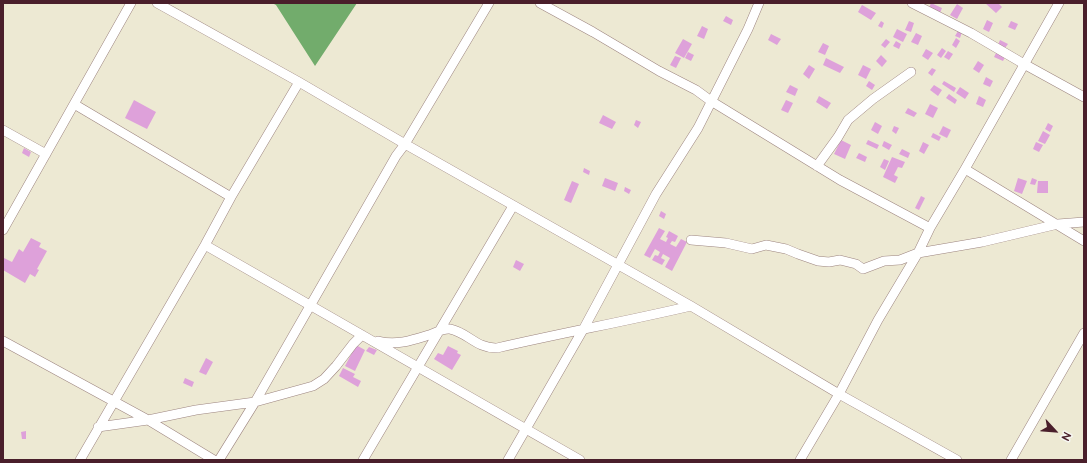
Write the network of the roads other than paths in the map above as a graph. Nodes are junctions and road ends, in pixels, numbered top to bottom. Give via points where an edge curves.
1 (131, 3) edge
2 (157, 3) edge
3 (489, 3) edge
4 (540, 3) edge
5 (759, 3) edge
6 (912, 3) edge
7 (1059, 3) edge
8 (1024, 64) junction
9 (911, 72) dead end
10 (299, 82) junction
11 (1084, 97) edge
12 (711, 101) junction
13 (74, 104) junction
14 (3, 130) edge
15 (405, 144) junction
16 (46, 154) junction
17 (817, 166) junction
18 (964, 170) junction
19 (231, 197) junction
20 (513, 206) junction
21 (1084, 222) edge
22 (1058, 224) junction
23 (930, 228) junction
24 (3, 230) edge
25 (691, 240) dead end
26 (1084, 241) edge
27 (205, 245) junction
28 (918, 253) junction
29 (618, 265) junction
30 (311, 306) junction
31 (691, 306) junction
32 (584, 328) junction
33 (440, 330) junction
34 (1084, 333) edge
35 (366, 337) junction
36 (3, 342) edge
37 (419, 367) junction
38 (839, 394) junction
39 (113, 402) junction
40 (255, 402) junction
41 (148, 420) junction
42 (98, 427) junction
43 (526, 429) junction
44 (80, 460) edge
45 (214, 460) edge
46 (219, 460) edge
47 (364, 460) edge
48 (508, 460) edge
49 (580, 460) edge
50 (800, 460) edge
51 (957, 460) edge
52 (1010, 460) edge

1 - 13 street
2 - 10 street
3 - 15 street
4 - 12 street via 696,90
5 - 12 street
6 - 8 street via 972,33
7 - 8 street
8 - 11 street
8 - 18 street
9 - 17 street via 848,120
10 - 15 street
10 - 19 street
12 - 17 street
12 - 29 street via 698,128 656,194
13 - 16 street
13 - 19 street
14 - 16 street
15 - 20 street
15 - 30 street
16 - 24 street
17 - 23 street
18 - 22 street
18 - 23 street
19 - 27 street
20 - 29 street
20 - 33 street
21 - 22 street
22 - 26 street
22 - 28 street via 982,242
23 - 28 street
25 - 28 street via 752,249 773,246 818,260 840,260 856,264 863,269
27 - 30 street
27 - 39 street
28 - 38 street via 878,320
29 - 31 street
29 - 32 street
30 - 35 street
30 - 40 street
31 - 32 street
31 - 38 street
32 - 33 street via 497,348 489,348 450,329
32 - 43 street
33 - 35 street via 401,343 386,343
33 - 37 street
34 - 52 street
35 - 37 street
35 - 40 street via 354,344 324,379 313,386
36 - 39 street
37 - 43 street
37 - 47 street
38 - 50 street
38 - 51 street
39 - 41 street
39 - 42 street
40 - 41 street
40 - 46 street
41 - 42 street
41 - 45 street
42 - 44 street
43 - 48 street
43 - 49 street

